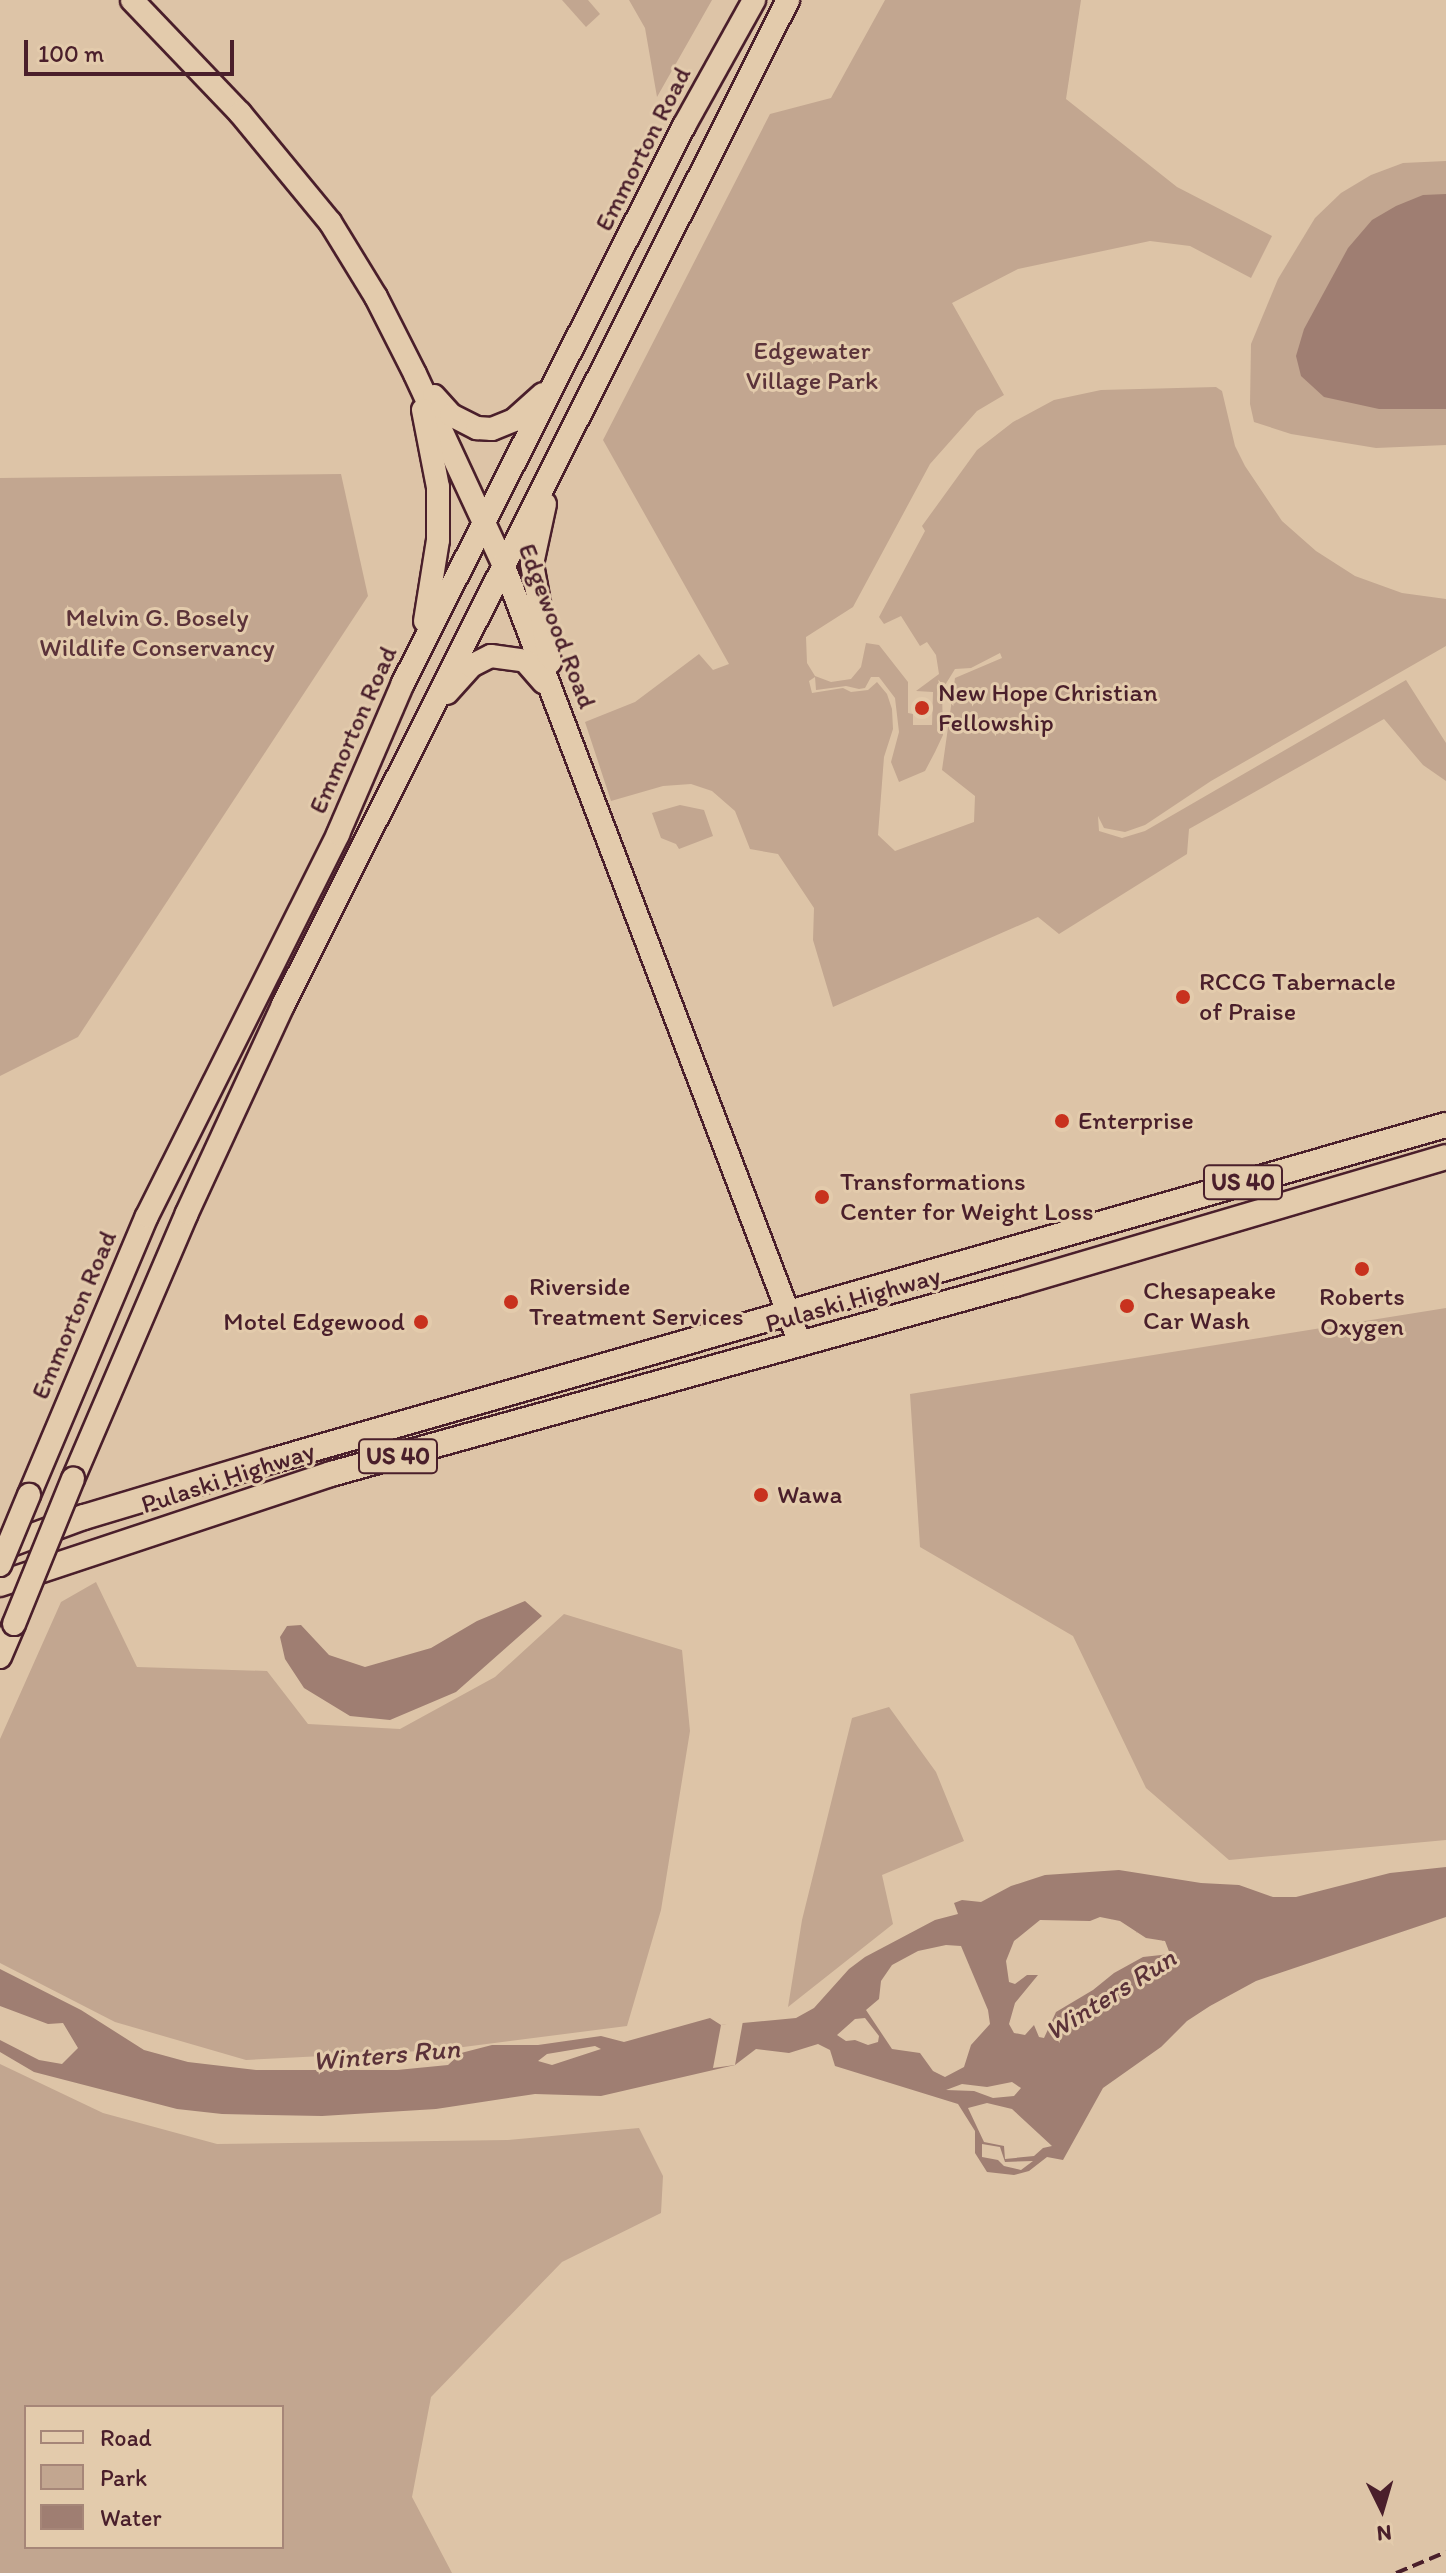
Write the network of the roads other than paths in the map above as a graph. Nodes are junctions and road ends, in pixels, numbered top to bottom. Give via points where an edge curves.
1 (132, 0) edge
2 (754, 0) edge
3 (788, 0) edge
4 (415, 374) junction
5 (560, 376) junction
6 (562, 447) junction
7 (485, 521) junction
8 (503, 564) junction
9 (403, 683) junction
10 (554, 695) junction
11 (428, 713) junction
12 (1446, 1125) edge
13 (1446, 1157) edge
14 (790, 1313) junction
15 (800, 1344) junction
16 (0, 1548) edge
17 (0, 1565) edge
18 (0, 1584) edge
19 (0, 1657) edge

1 - 4 main road, Edgewood Road via 240,113 330,222
2 - 5 main road, Emmorton Road via 684,126
3 - 6 main road
4 - 5 main road via 451,415 492,429 526,412
4 - 7 main road, Edgewood Road
4 - 9 main road via 438,487 438,540 424,626
5 - 7 main road, Emmorton Road
6 - 8 main road
6 - 10 main road via 532,556
7 - 8 main road, Edgewood Road
7 - 9 main road, Emmorton Road
8 - 10 main road, Edgewood Road
8 - 11 main road
9 - 17 main road, Emmorton Road, bridge via 338,834 147,1216
10 - 11 main road via 525,661 491,656 471,666
10 - 14 main road, Edgewood Road
11 - 19 main road, bridge via 187,1213
12 - 14 highway, Pulaski Highway / US 40
13 - 15 highway, Pulaski Highway / US 40
14 - 15 main road, Edgewood Road
14 - 16 highway, Pulaski Highway / US 40 via 161,1493
15 - 18 highway, Pulaski Highway / US 40 via 331,1474

